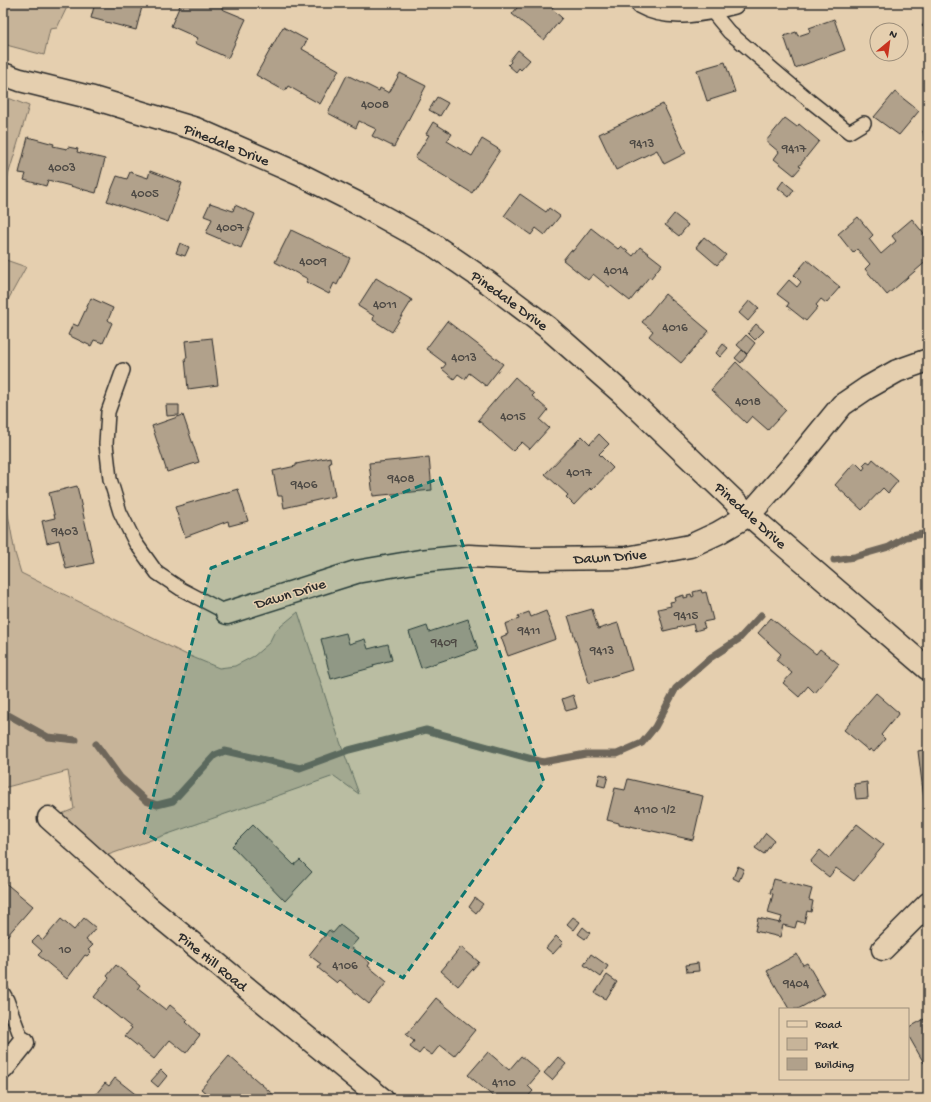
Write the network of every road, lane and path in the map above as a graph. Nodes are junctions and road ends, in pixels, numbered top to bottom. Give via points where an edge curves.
1 (733, 3) edge
2 (644, 4) edge
3 (710, 9) junction
4 (3, 74) edge
5 (864, 123) dead end
6 (928, 360) edge
7 (123, 370) dead end
8 (749, 515) junction
9 (227, 613) joint
10 (928, 669) edge
11 (49, 818) dead end
12 (928, 904) edge
13 (883, 949) dead end
14 (3, 993) edge
15 (23, 1043) joint
16 (3, 1068) edge
17 (382, 1099) edge

1 - 3 street
2 - 3 street via 671,10
3 - 5 lane via 729,32 849,132
4 - 8 street, Pinedale Drive via 196,129 301,175 432,244 547,327 624,394
6 - 8 street, Dawn Drive via 897,371 842,405
7 - 9 lane via 108,412 106,444 110,479 120,512 135,542 157,573 181,590
8 - 9 street, Dawn Drive via 690,546 654,553 627,558 539,559 469,556 420,561 356,572
8 - 10 street, Pinedale Drive
11 - 17 street, Pine Hill Road via 148,908
12 - 13 street
14 - 15 lane
15 - 16 street

